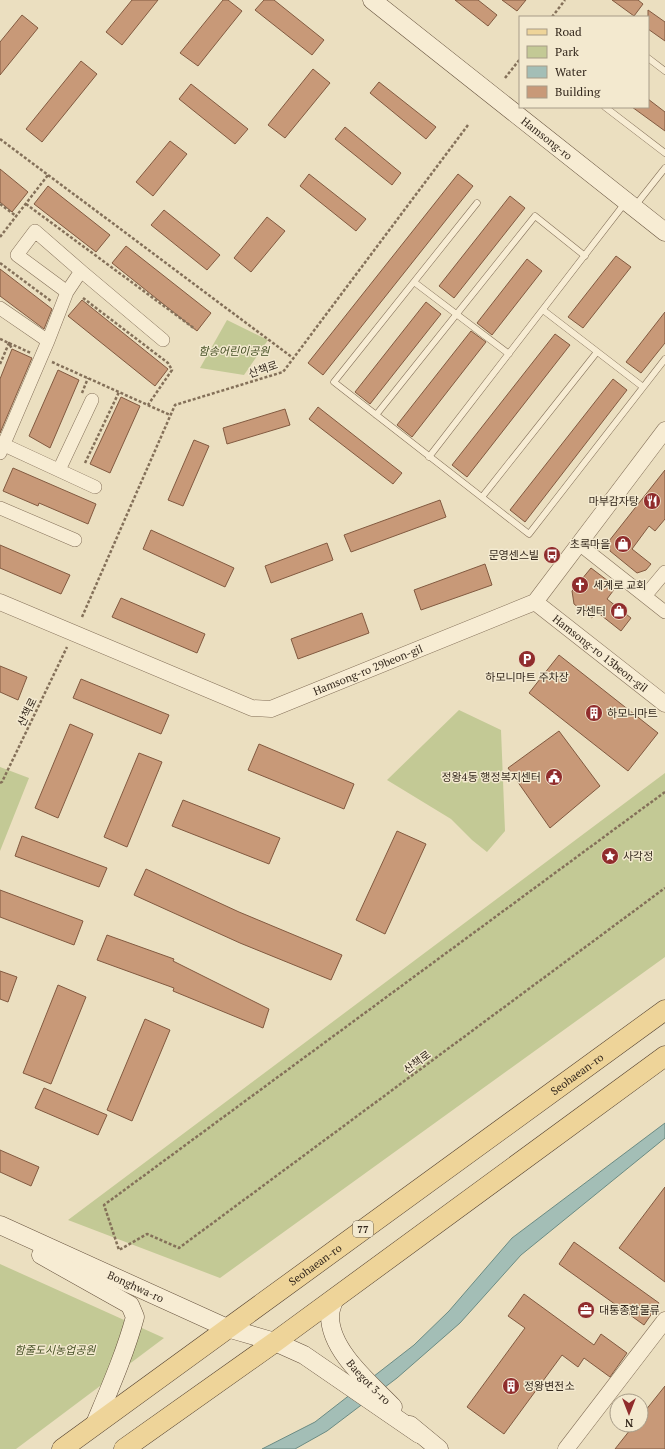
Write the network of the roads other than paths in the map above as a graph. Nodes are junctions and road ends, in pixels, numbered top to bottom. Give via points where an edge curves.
1 (372, 0) edge
2 (649, 59) edge
3 (665, 71) edge
4 (606, 108) edge
5 (665, 153) edge
6 (665, 168) edge
7 (477, 202) dead end
8 (630, 205) junction
9 (665, 232) edge
10 (585, 256) junction
11 (81, 271) junction
12 (414, 282) junction
13 (67, 292) junction
14 (0, 308) edge
15 (543, 310) junction
16 (457, 314) junction
17 (163, 340) dead end
18 (48, 341) junction
19 (597, 352) junction
20 (509, 354) junction
21 (665, 359) edge
22 (643, 387) junction
23 (92, 400) dead end
24 (376, 415) junction
25 (665, 430) edge
26 (1, 447) edge
27 (430, 457) junction
28 (59, 470) junction
29 (95, 487) dead end
30 (482, 497) junction
31 (0, 508) edge
32 (75, 540) dead end
33 (579, 544) junction
34 (665, 572) edge
35 (645, 596) junction
36 (0, 602) edge
37 (535, 602) junction
38 (665, 612) edge
39 (665, 704) edge
40 (665, 1010) edge
41 (665, 1056) edge
42 (0, 1225) edge
43 (0, 1229) edge
44 (335, 1298) junction
45 (665, 1320) edge
46 (227, 1328) junction
47 (275, 1342) junction
48 (94, 1426) junction
49 (419, 1434) junction
50 (62, 1449) edge
51 (124, 1449) edge
52 (439, 1449) edge
53 (566, 1449) edge

1 - 8 main road, Hamsong-ro
2 - 3 lane
4 - 5 lane
6 - 8 lane
7 - 12 lane
8 - 9 main road, Hamsong-ro
8 - 10 lane
10 - 15 lane
10 - 16 lane via 535,216
11 - 13 street
11 - 13 street via 35,231 17,255
11 - 17 street
12 - 16 lane
12 - 24 lane via 334,382
13 - 18 street
14 - 18 street
15 - 19 lane
15 - 20 lane
16 - 20 lane
16 - 24 lane
18 - 26 street
19 - 22 lane
19 - 30 lane
20 - 27 lane
21 - 22 lane
22 - 30 lane via 529,534
23 - 28 street
24 - 27 lane
25 - 33 street
26 - 28 street
27 - 30 lane
28 - 29 street
31 - 32 street
33 - 35 street
33 - 37 street
34 - 35 street
35 - 38 street
36 - 37 street, Hamsong-ro 29beon-gil via 252,708 271,709
37 - 39 street, Hamsong-ro 13beon-gil
40 - 46 main road, Seohaean-ro / 77
41 - 44 main road
42 - 46 main road, Bonghwa-ro
43 - 48 main road, Bonghwa-ro via 130,1305 135,1317 116,1374
44 - 47 main road
44 - 49 main road, Baegot 3-ro via 330,1315 335,1340 352,1365
45 - 53 street
46 - 47 main road, Bonghwa-ro
46 - 48 main road, Seohaean-ro / 77
47 - 49 main road via 304,1355
47 - 51 main road
48 - 50 main road, Seohaean-ro / 77
49 - 52 main road, Baegot 3-ro

